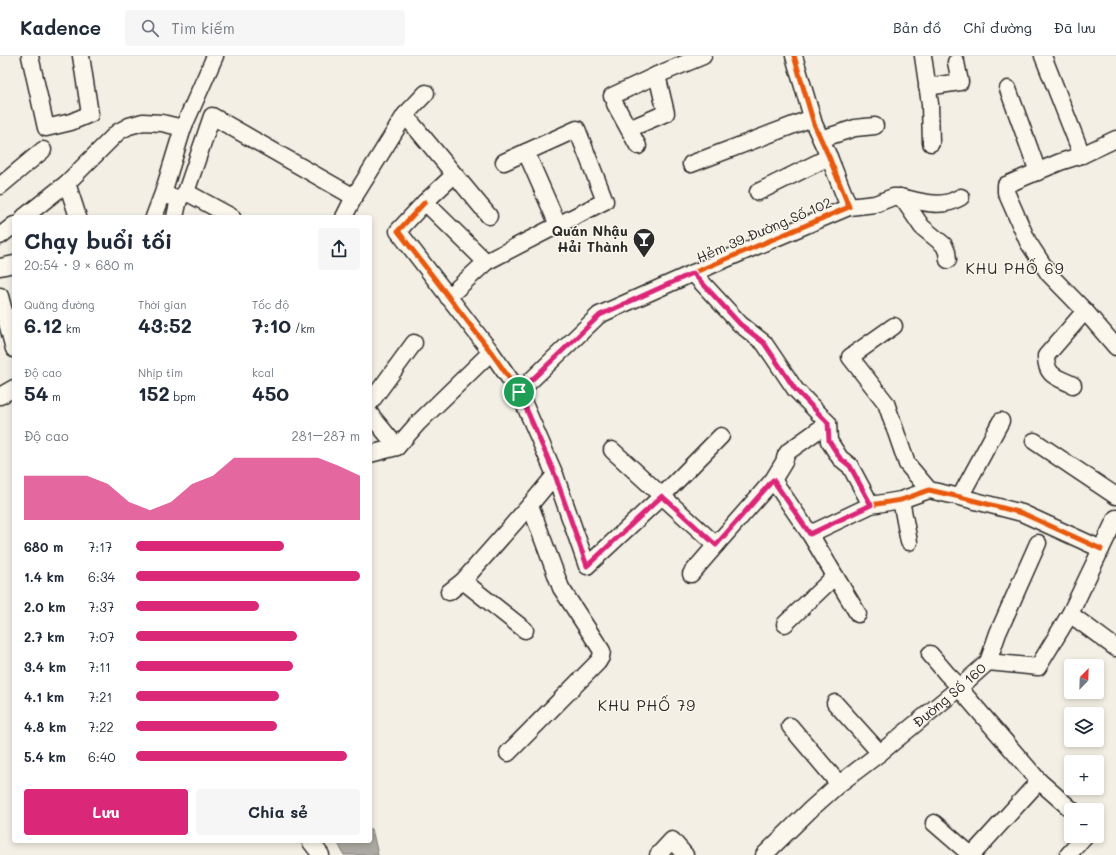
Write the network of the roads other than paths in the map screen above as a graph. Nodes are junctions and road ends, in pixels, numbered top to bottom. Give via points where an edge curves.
1 (30, 56) edge
2 (81, 56) edge
3 (215, 56) edge
4 (704, 56) edge
5 (794, 56) edge
6 (923, 56) edge
7 (1043, 56) edge
8 (956, 62) dead end
9 (657, 75) junction
10 (927, 87) junction
11 (1008, 89) dead end
12 (426, 93) dead end
13 (405, 115) junction
14 (812, 118) junction
15 (875, 126) dead end
16 (183, 128) junction
17 (629, 129) junction
18 (821, 139) junction
19 (1116, 139) edge
20 (931, 143) dead end
21 (638, 146) dead end
22 (42, 150) dead end
23 (526, 152) junction
24 (1082, 155) junction
25 (829, 157) junction
26 (504, 162) dead end
27 (691, 164) dead end
28 (1038, 172) junction
29 (454, 175) junction
30 (67, 183) junction
31 (0, 186) edge
32 (758, 192) dead end
33 (163, 193) junction
34 (182, 196) junction
35 (354, 197) junction
36 (900, 197) junction
37 (961, 197) dead end
38 (425, 202) junction
39 (849, 207) junction
40 (27, 215) edge
41 (77, 215) edge
42 (155, 215) edge
43 (176, 215) edge
44 (227, 215) edge
45 (345, 215) edge
46 (489, 216) dead end
47 (558, 226) junction
48 (12, 227) edge
49 (0, 236) edge
50 (948, 260) dead end
51 (486, 262) junction
52 (12, 264) edge
53 (0, 267) edge
54 (693, 273) junction
55 (0, 296) edge
56 (448, 297) junction
57 (1085, 311) junction
58 (894, 326) dead end
59 (12, 341) edge
60 (414, 343) dead end
61 (1116, 347) edge
62 (491, 352) junction
63 (1073, 385) dead end
64 (12, 389) edge
65 (519, 392) junction
66 (0, 396) edge
67 (372, 400) edge
68 (372, 416) edge
69 (1001, 421) dead end
70 (828, 423) junction
71 (721, 436) dead end
72 (1034, 441) dead end
73 (397, 447) junction
74 (612, 450) dead end
75 (372, 453) edge
76 (555, 475) junction
77 (773, 480) junction
78 (929, 490) junction
79 (662, 496) junction
80 (1116, 496) edge
81 (960, 497) junction
82 (901, 500) junction
83 (530, 505) junction
84 (871, 505) junction
85 (1114, 527) edge
86 (810, 534) junction
87 (909, 542) dead end
88 (1038, 543) dead end
89 (716, 545) junction
90 (1101, 549) junction
91 (691, 574) dead end
92 (835, 576) junction
93 (463, 581) junction
94 (449, 592) dead end
95 (858, 614) dead end
96 (1070, 614) junction
97 (785, 624) dead end
98 (525, 630) dead end
99 (1116, 648) edge
100 (930, 654) dead end
101 (988, 662) junction
102 (959, 687) junction
103 (835, 703) dead end
104 (790, 726) dead end
105 (508, 753) dead end
106 (880, 753) junction
107 (1039, 781) junction
108 (839, 784) junction
109 (1064, 803) edge
110 (934, 823) dead end
111 (312, 843) edge
112 (1079, 843) edge
113 (321, 855) edge
114 (658, 855) edge
115 (685, 855) edge
116 (764, 855) edge
117 (971, 855) edge
118 (1068, 855) edge

1 - 2 street via 46,128 90,114
3 - 16 street
4 - 9 street
5 - 14 street, Hẻm 39 Đường Số 102
6 - 10 street
7 - 24 street
8 - 10 street via 960,82
9 - 17 street via 666,113
9 - 17 street via 614,100
10 - 20 street
11 - 28 street
12 - 13 street
13 - 29 street
13 - 35 street
14 - 18 street, Hẻm 39 Đường Số 102
14 - 27 street
15 - 18 street via 855,128
16 - 30 street via 143,122 128,126 118,132
16 - 33 street
17 - 21 street
18 - 25 street, Hẻm 39 Đường Số 102
19 - 24 street
22 - 31 street
23 - 26 street
23 - 47 street
23 - 47 street via 577,129 606,201
24 - 28 street
25 - 32 street
25 - 39 street, Hẻm 39 Đường Số 102
28 - 57 street via 1006,186 1006,192 1028,242 1049,274
29 - 38 street
29 - 46 street
30 - 40 street
30 - 41 street
33 - 34 street
33 - 42 street
34 - 35 street via 212,116
34 - 43 street
34 - 44 street
35 - 45 street
36 - 37 street via 941,204
36 - 39 street via 875,204
36 - 50 street via 922,227 944,245
38 - 51 street
38 - 56 street via 398,231
39 - 54 street, Hẻm 39 Đường Số 102
47 - 51 street
48 - 49 street
51 - 56 street
52 - 53 street
54 - 65 street, Hẻm 39 Đường Số 102 via 600,315
54 - 70 street via 740,324 764,343 795,389
55 - 59 street
56 - 62 street
57 - 61 street
57 - 63 street via 1046,356 1046,364 1051,374
58 - 78 street via 850,357 886,403 907,464
60 - 67 street
62 - 65 street
62 - 73 street
64 - 66 street
65 - 76 street
68 - 73 street
69 - 81 street
70 - 77 street via 789,451
70 - 84 street via 829,441 840,458 850,466
71 - 79 street
72 - 80 street
73 - 75 street
74 - 79 street
76 - 79 street via 587,566
76 - 83 street
77 - 86 street
77 - 89 street
78 - 81 street
78 - 82 street
79 - 89 street
81 - 90 street via 1022,513
82 - 84 street
82 - 87 street
83 - 93 street
83 - 105 street via 561,588 602,651 598,662
84 - 86 street
85 - 90 street, Đường Số 160
86 - 92 street
88 - 101 street via 998,633
89 - 91 street
90 - 96 street, Đường Số 160
92 - 95 street
92 - 97 street
93 - 94 street
93 - 98 street
96 - 99 street
96 - 101 street, Đường Số 160 via 1038,667
100 - 102 street
101 - 102 street, Đường Số 160
102 - 106 street, Đường Số 160
102 - 107 street
103 - 106 street
104 - 108 street
106 - 108 street, Đường Số 160
107 - 109 street
107 - 117 street
108 - 116 street, Đường Số 160
110 - 117 street
111 - 113 street
112 - 118 street
114 - 115 street via 672,840

